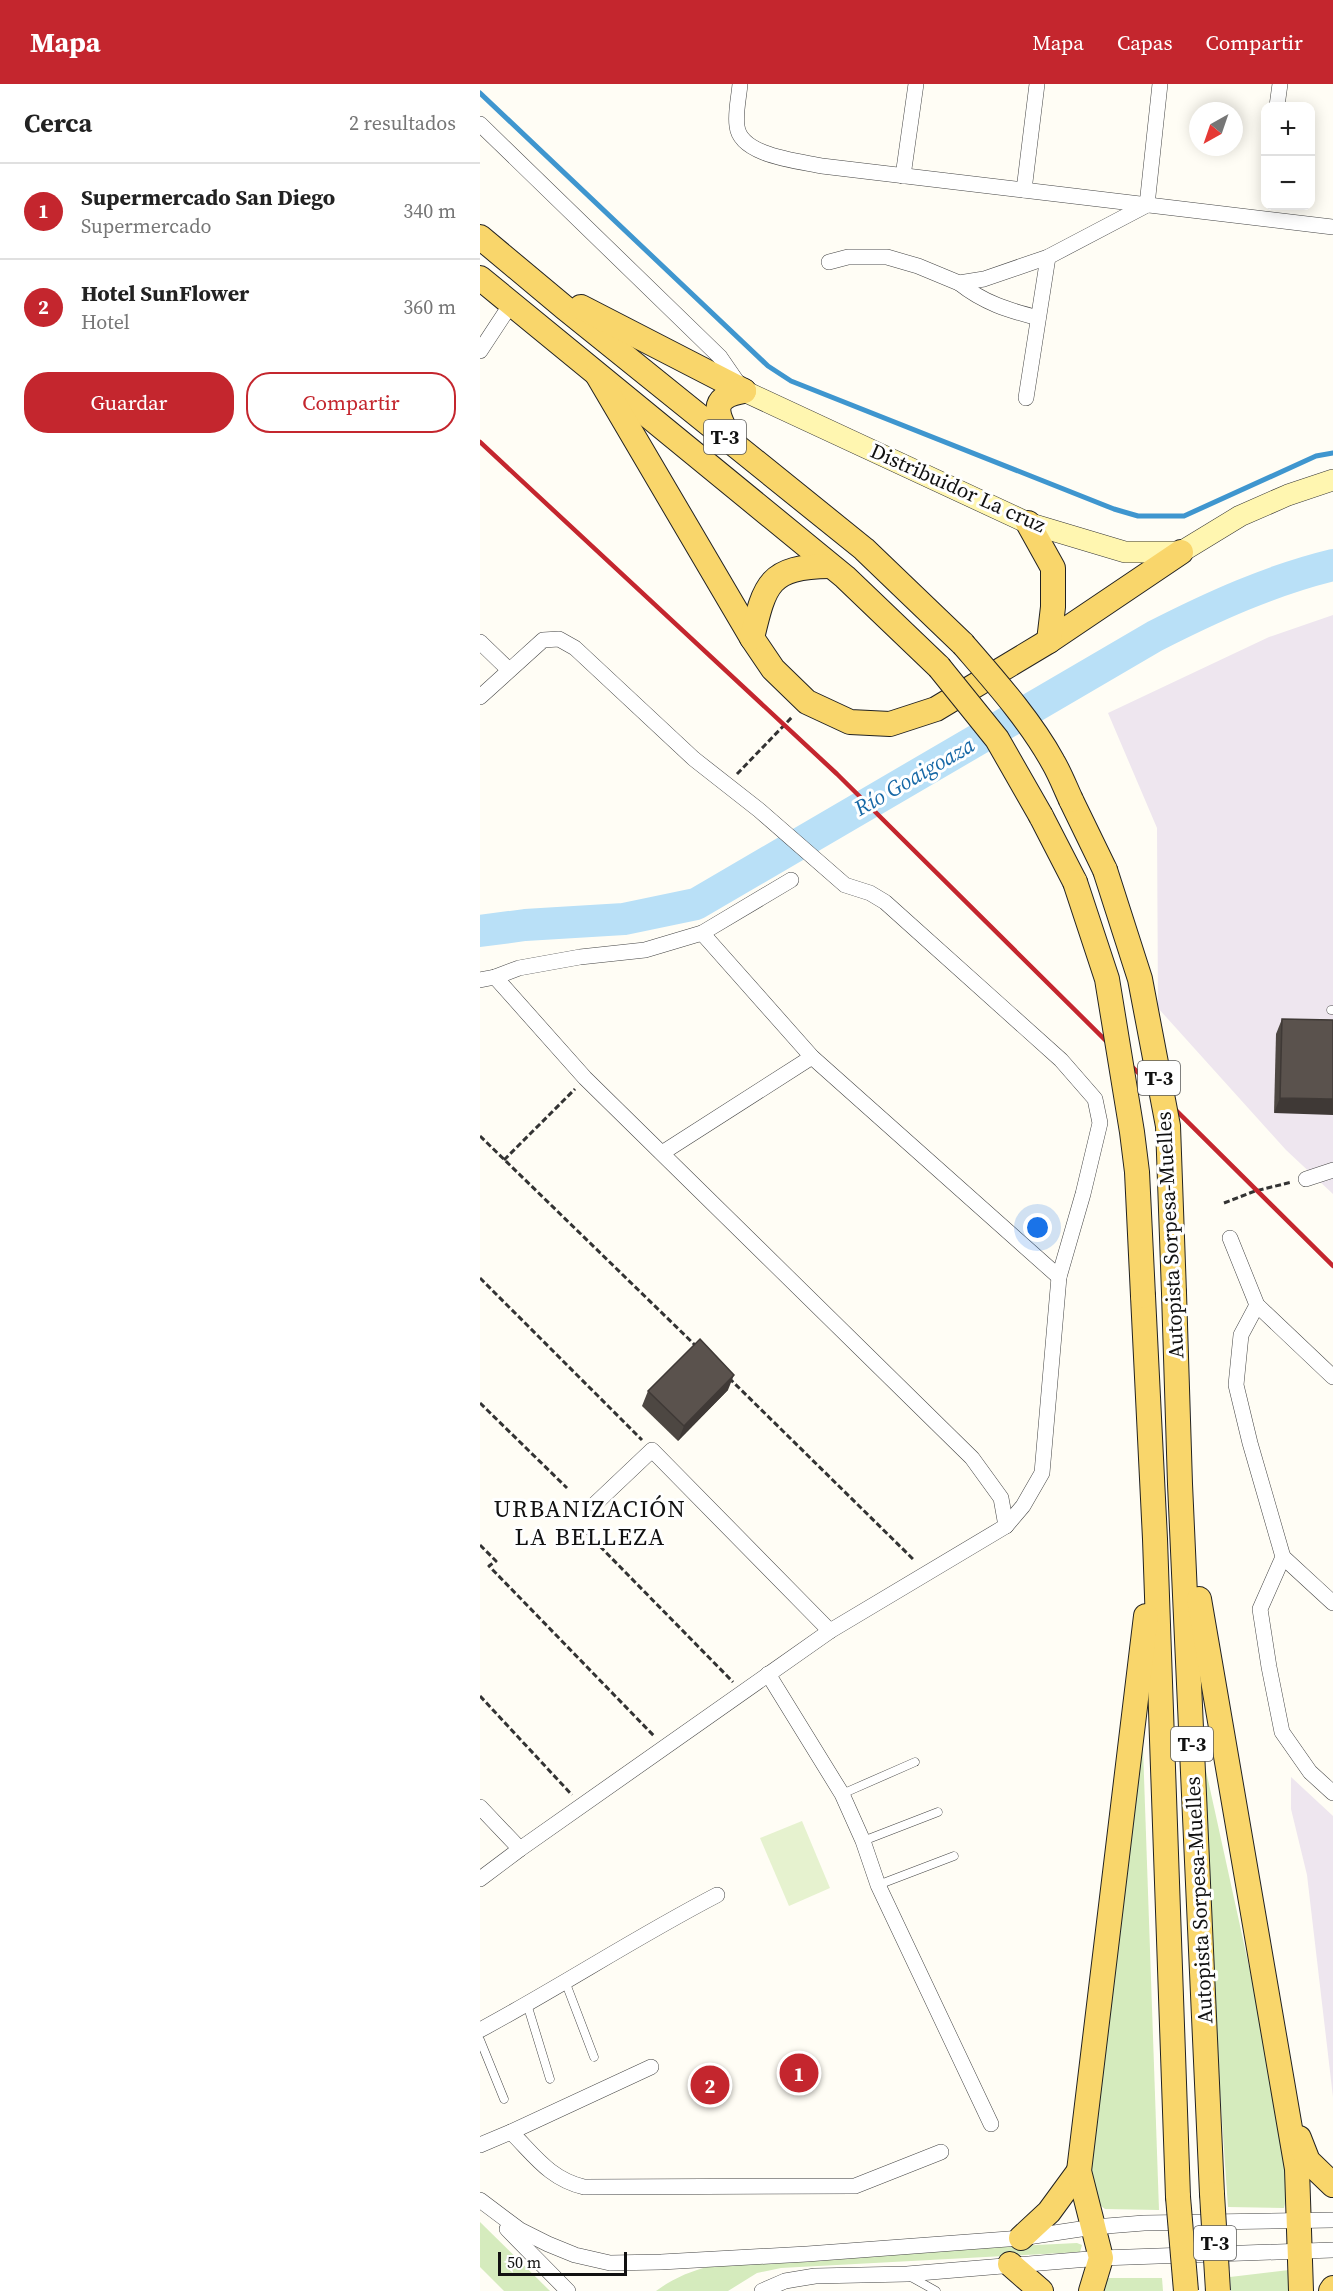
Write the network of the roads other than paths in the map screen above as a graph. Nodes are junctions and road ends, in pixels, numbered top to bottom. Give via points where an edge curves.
1 (740, 84) edge
2 (916, 84) edge
3 (1037, 84) edge
4 (1160, 84) edge
5 (1280, 84) edge
6 (1278, 102) edge
7 (480, 124) edge
8 (903, 176) junction
9 (1024, 190) junction
10 (1147, 205) junction
11 (1266, 212) edge
12 (1333, 227) edge
13 (480, 237) edge
14 (1048, 256) junction
15 (830, 262) dead end
16 (529, 278) junction
17 (480, 279) edge
18 (959, 283) junction
19 (511, 304) junction
20 (1038, 318) junction
21 (480, 351) edge
22 (598, 376) junction
23 (744, 390) junction
24 (1026, 398) dead end
25 (734, 444) junction
26 (1333, 480) edge
27 (1028, 523) junction
28 (1181, 552) junction
29 (830, 566) junction
30 (752, 638) junction
31 (1049, 641) junction
32 (480, 642) edge
33 (509, 670) junction
34 (480, 697) edge
35 (791, 880) dead end
36 (702, 933) junction
37 (487, 979) edge
38 (812, 1057) junction
39 (662, 1153) junction
40 (1333, 1170) edge
41 (1306, 1179) road end
42 (1230, 1238) dead end
43 (1059, 1277) junction
44 (1257, 1305) junction
45 (1333, 1377) edge
46 (1180, 1484) junction
47 (595, 1504) dead end
48 (1006, 1526) junction
49 (1155, 1539) junction
50 (1283, 1557) junction
51 (1333, 1603) edge
52 (830, 1631) junction
53 (768, 1674) junction
54 (915, 1762) dead end
55 (1333, 1793) edge
56 (842, 1794) junction
57 (480, 1807) edge
58 (938, 1812) dead end
59 (863, 1841) junction
60 (520, 1849) junction
61 (954, 1856) dead end
62 (480, 1879) edge
63 (878, 1885) junction
64 (717, 1895) dead end
65 (565, 1981) junction
66 (527, 2004) junction
67 (480, 2030) edge
68 (480, 2040) edge
69 (594, 2057) dead end
70 (651, 2067) dead end
71 (550, 2079) dead end
72 (504, 2099) dead end
73 (1287, 2108) junction
74 (991, 2124) dead end
75 (511, 2132) junction
76 (480, 2145) edge
77 (941, 2152) dead end
78 (1079, 2171) junction
79 (1333, 2185) edge
80 (480, 2202) edge
81 (1299, 2220) junction
82 (1333, 2220) edge
83 (1095, 2227) junction
84 (1021, 2238) junction
85 (1333, 2250) edge
86 (1301, 2251) junction
87 (1101, 2258) junction
88 (1010, 2265) junction
89 (907, 2274) junction
90 (568, 2291) edge
91 (762, 2291) edge
92 (936, 2291) edge
93 (1041, 2291) edge
94 (1091, 2291) edge
95 (1186, 2291) edge
96 (1218, 2291) edge
97 (1301, 2291) edge

1 - 8 street via 736,128 746,143 760,152 822,166
2 - 8 street
3 - 9 street
4 - 10 street
5 - 6 street
7 - 23 street via 720,357
8 - 9 street
9 - 10 street
10 - 11 street
10 - 14 street
11 - 12 street
13 - 16 main road, Autopista Sorpesa-Muelles / T-3
14 - 18 street via 984,279
14 - 20 street
15 - 18 street via 848,257 887,257
16 - 23 main road
16 - 25 main road, Autopista Sorpesa-Muelles / T-3
17 - 19 main road, Autopista Sorpesa-Muelles / T-3
18 - 20 street via 999,308
19 - 21 street
19 - 22 main road, Autopista Sorpesa-Muelles / T-3
20 - 24 street
22 - 29 main road, Autopista Sorpesa-Muelles / T-3
22 - 30 main road
23 - 25 main road via 725,396 718,404 718,419
23 - 27 main road, Distribuidor La cruz
25 - 46 main road, Autopista Sorpesa-Muelles / T-3, bridge via 864,549 963,644 1003,691 1053,761 1105,870 1140,979 1168,1126
26 - 28 main road via 1240,516
27 - 28 main road, Distribuidor La cruz via 1125,552
27 - 31 main road via 1053,568
28 - 31 main road
29 - 30 main road via 788,570 773,580 761,600
29 - 49 main road, Autopista Sorpesa-Muelles / T-3, bridge via 939,667 997,740 1075,882 1107,979 1137,1172
30 - 31 main road via 773,669 807,702 850,722 890,724 936,709
32 - 33 street
33 - 34 street
33 - 43 street via 543,640 559,639 574,648 694,759 845,885 885,902 1061,1060 1095,1099 1100,1123
35 - 36 street
36 - 37 street via 645,950 519,968
36 - 38 street
37 - 39 street
38 - 39 street
38 - 43 street
39 - 48 street via 972,1458 1001,1498
40 - 41 street
42 - 44 street
43 - 48 street via 1042,1473
44 - 45 street
44 - 50 street via 1241,1335 1236,1385
46 - 73 main road
46 - 96 main road, Autopista Sorpesa-Muelles / T-3, bridge
47 - 52 street via 652,1450
48 - 52 street
49 - 78 main road
49 - 95 main road, Autopista Sorpesa-Muelles / T-3, bridge via 1178,2197
50 - 51 street
50 - 55 street via 1260,1609 1282,1732 1310,1772
52 - 53 street
53 - 56 street
53 - 60 street
54 - 56 lane
56 - 59 street
57 - 60 street
58 - 59 lane
59 - 63 street
60 - 62 street
61 - 63 lane
63 - 74 street
64 - 65 street
65 - 66 street
65 - 69 lane
66 - 67 street
66 - 71 lane
68 - 72 lane
70 - 75 street
73 - 79 main road via 1308,2161
73 - 81 main road via 1297,2169
75 - 76 street
75 - 77 street via 549,2172 567,2183 584,2187 855,2186
78 - 83 main road
78 - 84 main road via 1049,2212
80 - 84 street via 548,2244 610,2263 744,2258
80 - 90 street
81 - 82 street
81 - 83 street
81 - 86 main road
83 - 84 street
83 - 87 main road
85 - 86 street
86 - 87 street
86 - 97 main road
87 - 88 street
87 - 94 main road
88 - 89 street
88 - 93 main road
89 - 91 street via 815,2276 785,2281
89 - 92 lane

